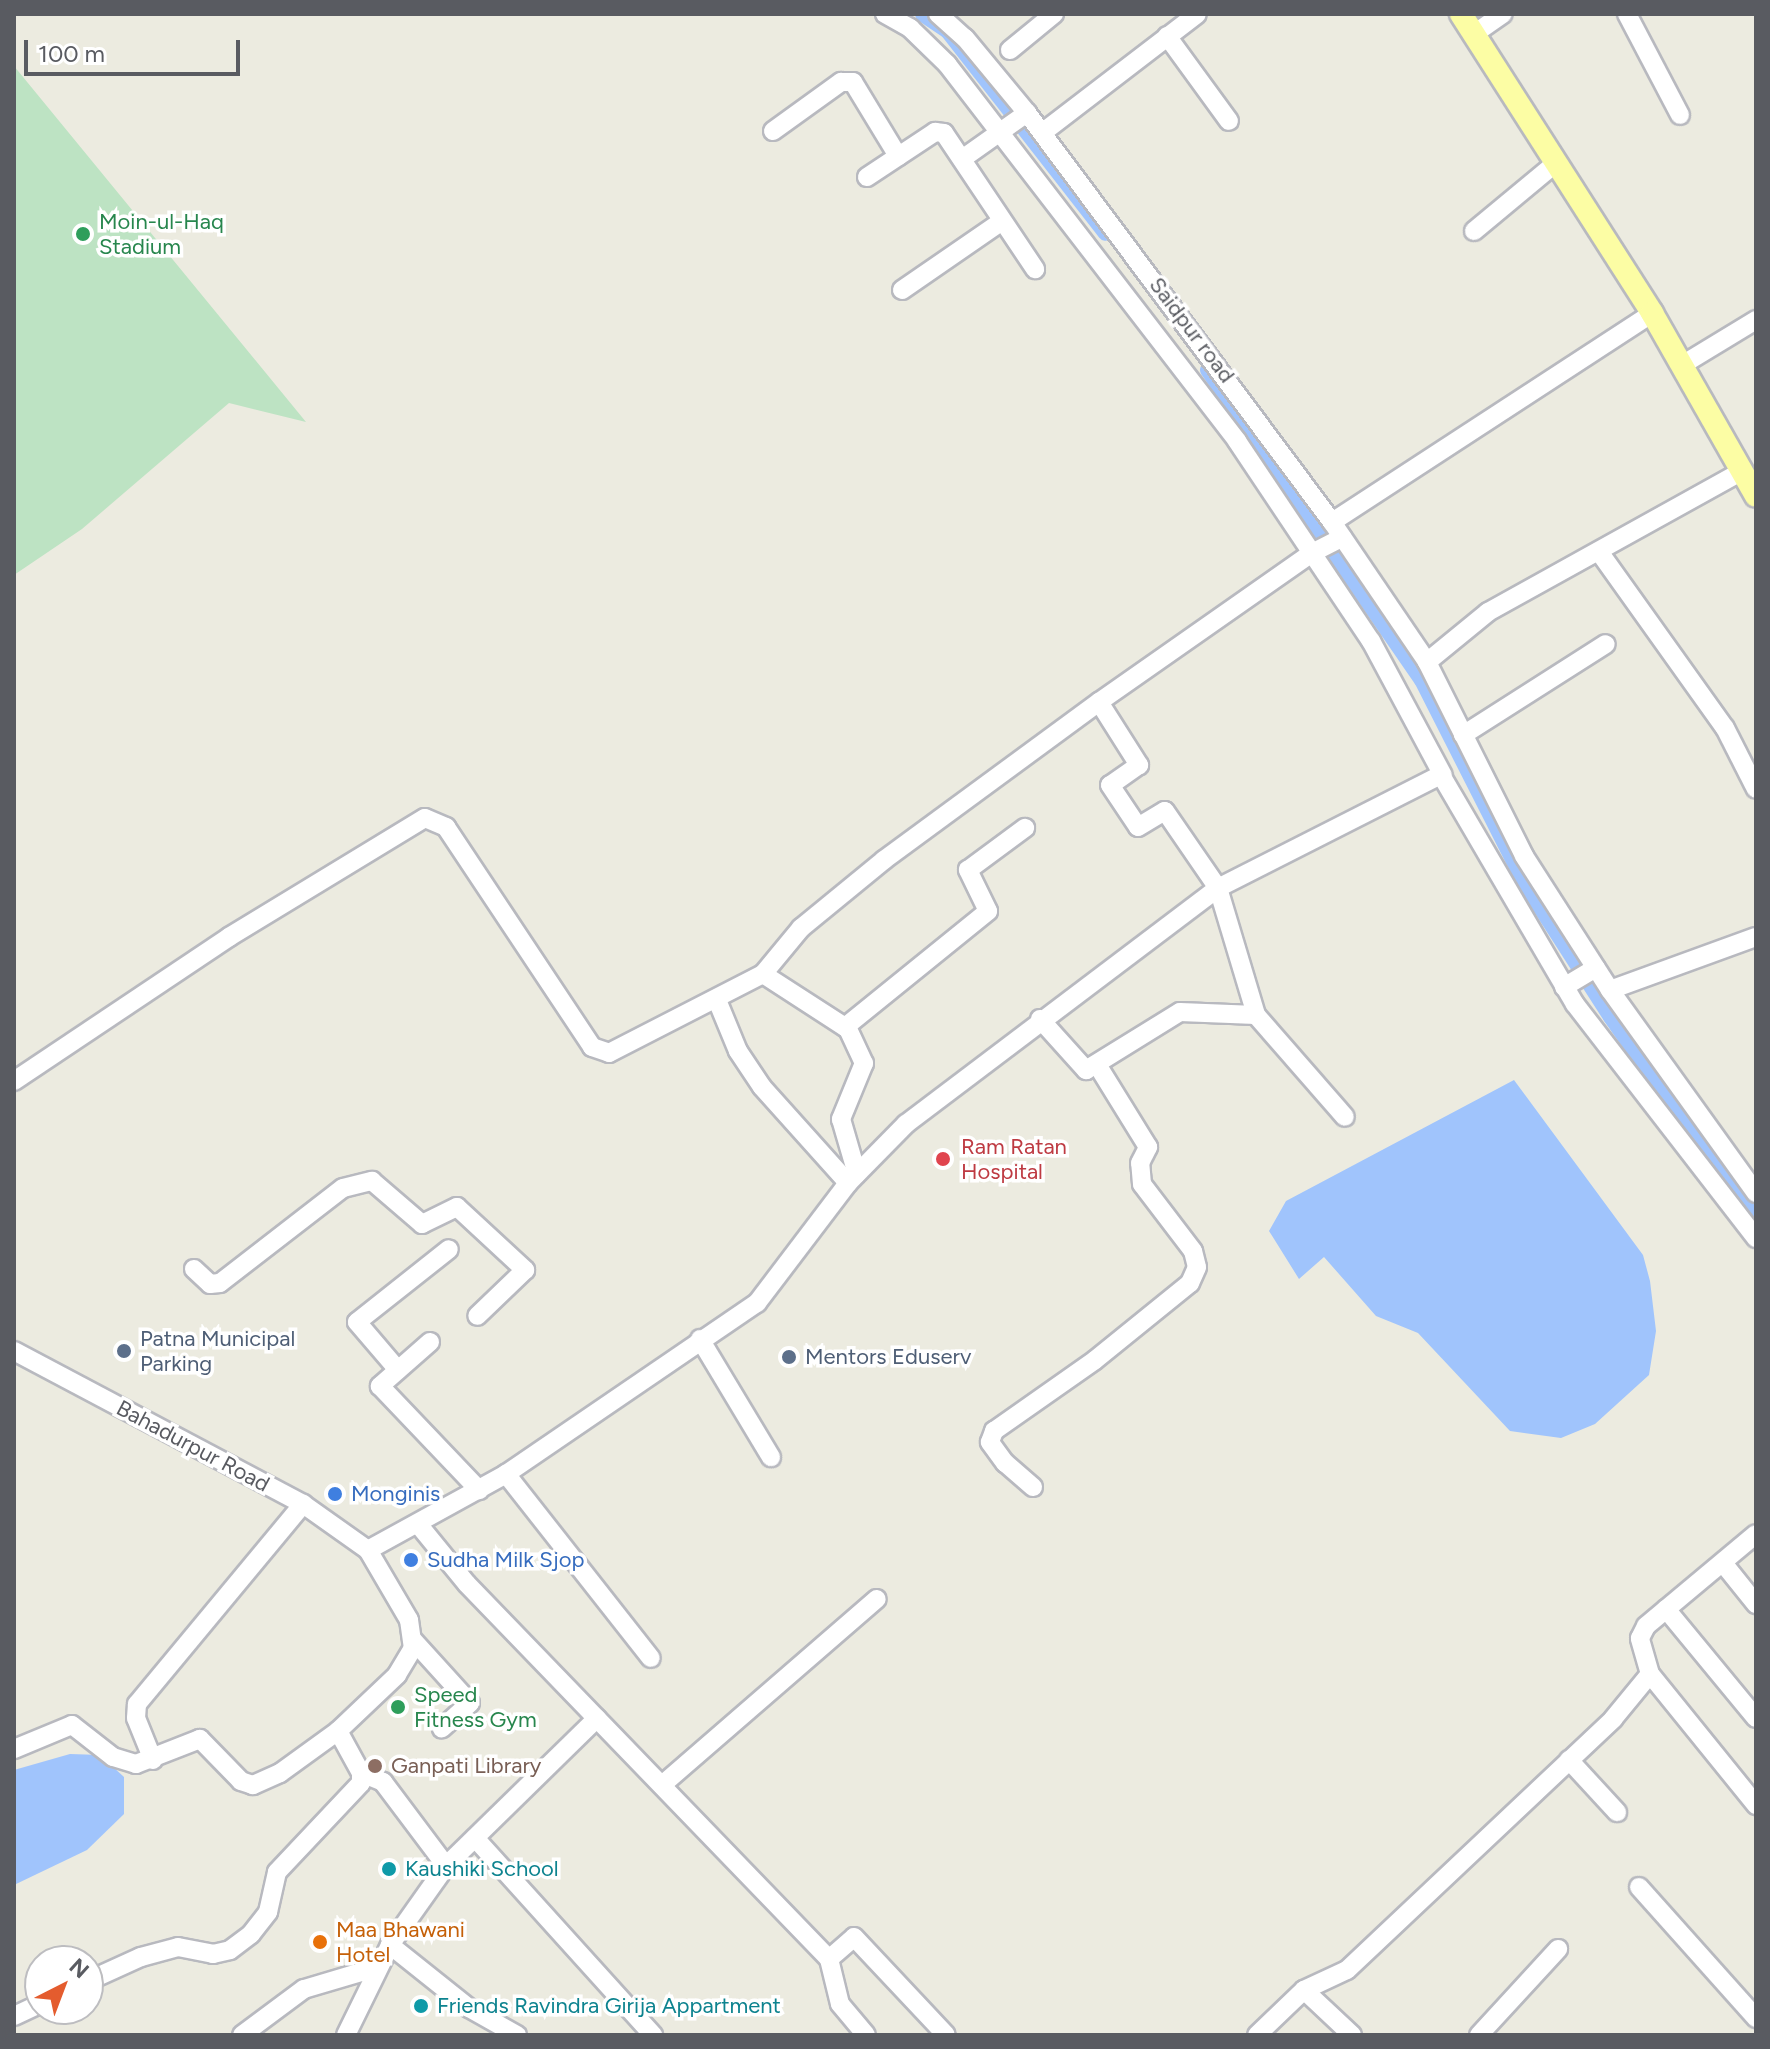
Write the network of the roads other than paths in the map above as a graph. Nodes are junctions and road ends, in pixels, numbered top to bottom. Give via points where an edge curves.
1 (885, 14) edge
2 (938, 14) edge
3 (1054, 14) edge
4 (1197, 14) edge
5 (1461, 14) edge
6 (1503, 14) edge
7 (1627, 14) edge
8 (915, 22) edge
9 (1171, 26) edge
10 (1474, 34) junction
11 (1010, 50) dead end
12 (1680, 115) dead end
13 (1229, 121) dead end
14 (1014, 123) junction
15 (773, 131) dead end
16 (1042, 133) junction
17 (898, 156) junction
18 (962, 159) junction
19 (1556, 163) junction
20 (867, 177) dead end
21 (1002, 221) junction
22 (1474, 231) dead end
23 (1035, 269) dead end
24 (902, 290) dead end
25 (1652, 313) junction
26 (1756, 320) edge
27 (1682, 365) junction
28 (1742, 471) junction
29 (1756, 496) edge
30 (1337, 533) junction
31 (1314, 552) junction
32 (1600, 553) junction
33 (1606, 644) dead end
34 (1427, 662) junction
35 (1099, 702) junction
36 (1463, 735) junction
37 (1455, 770) junction
38 (1756, 789) edge
39 (1025, 828) dead end
40 (1218, 888) junction
41 (1756, 937) edge
42 (1591, 971) junction
43 (763, 974) junction
44 (1567, 986) junction
45 (1610, 990) junction
46 (717, 1000) junction
47 (1256, 1015) junction
48 (1040, 1019) junction
49 (845, 1027) junction
50 (1098, 1066) junction
51 (14, 1081) edge
52 (1345, 1117) dead end
53 (852, 1178) junction
54 (1756, 1193) edge
55 (1756, 1238) edge
56 (449, 1249) dead end
57 (194, 1269) dead end
58 (477, 1316) dead end
59 (700, 1339) junction
60 (430, 1342) dead end
61 (14, 1351) edge
62 (398, 1370) junction
63 (771, 1457) dead end
64 (506, 1474) junction
65 (1033, 1487) dead end
66 (479, 1490) junction
67 (303, 1504) junction
68 (418, 1524) junction
69 (1756, 1534) edge
70 (368, 1550) junction
71 (1723, 1563) junction
72 (877, 1599) dead end
73 (1756, 1604) edge
74 (1666, 1609) junction
75 (412, 1639) junction
76 (651, 1658) dead end
77 (1650, 1674) junction
78 (597, 1718) junction
79 (1756, 1718) edge
80 (442, 1728) dead end
81 (338, 1731) junction
82 (14, 1749) edge
83 (153, 1760) junction
84 (1569, 1760) junction
85 (361, 1773) junction
86 (662, 1785) junction
87 (1756, 1805) edge
88 (1617, 1812) dead end
89 (475, 1838) junction
90 (446, 1866) junction
91 (1639, 1887) dead end
92 (390, 1945) junction
93 (1558, 1949) dead end
94 (829, 1959) junction
95 (378, 1967) junction
96 (104, 1974) edge
97 (1304, 1990) junction
98 (1756, 2018) edge
99 (357, 2030) edge
100 (242, 2035) edge
101 (517, 2035) edge
102 (653, 2035) edge
103 (866, 2035) edge
104 (946, 2035) edge
105 (1257, 2035) edge
106 (1352, 2035) edge
107 (1479, 2035) edge

1 - 8 street
2 - 14 street, Saidpur road via 965,38
3 - 11 street
4 - 9 street
5 - 10 main road
6 - 10 street
7 - 12 street
8 - 14 street via 947,64
9 - 13 street
9 - 16 street
10 - 19 main road
14 - 16 street, Saidpur road
14 - 18 street
14 - 31 street
15 - 17 street via 841,82 853,82
16 - 30 street, Saidpur road
17 - 18 street via 940,131
17 - 20 street
18 - 21 street
19 - 22 street
19 - 25 main road
21 - 23 street
21 - 24 street
25 - 27 main road
25 - 30 street
26 - 27 street
27 - 28 main road
28 - 29 main road
28 - 32 street
30 - 31 street
30 - 34 street, Saidpur road
31 - 35 street
31 - 37 street
32 - 34 street via 1488,612
32 - 38 street via 1725,728
33 - 36 street
34 - 36 street, Saidpur road
35 - 40 street via 1139,765 1110,785 1138,827 1165,811
35 - 43 street via 884,860 801,928
36 - 37 street, Saidpur road
37 - 40 street via 1302,841
37 - 42 street via 1524,856
37 - 44 street via 1462,817
39 - 49 street via 968,870 988,911
40 - 47 street
40 - 48 street
41 - 45 street
42 - 44 street
42 - 45 street
43 - 46 street
43 - 49 street
44 - 55 street
45 - 54 street
46 - 51 street via 609,1053 592,1047 446,827 425,818 229,937
46 - 53 street via 738,1051 762,1087
47 - 50 street via 1180,1012
47 - 52 street
48 - 50 street via 1078,1066
48 - 53 street via 936,1098
49 - 53 street via 864,1063 841,1119
50 - 65 street via 1148,1147 1140,1163 1142,1184 1193,1251 1197,1267 1190,1283 1095,1360 994,1431 990,1442
53 - 59 street via 757,1303
56 - 62 street via 357,1322
57 - 58 street via 210,1284 220,1283 343,1188 372,1181 422,1224 457,1207 525,1270
59 - 63 street
59 - 64 street
60 - 62 street
61 - 67 street, Bahadurpur Road
62 - 66 street via 380,1386
64 - 66 street
64 - 76 street
66 - 68 street
67 - 70 street, Bahadurpur Road
67 - 83 street via 137,1704 136,1718
68 - 70 street
68 - 78 street via 467,1584
69 - 71 street
70 - 75 street via 409,1620
71 - 73 street
71 - 74 street
72 - 86 street
74 - 77 street via 1640,1638
74 - 79 street
75 - 80 street via 470,1703
75 - 81 street via 408,1663
77 - 84 street
77 - 87 street
78 - 86 street
78 - 89 street
81 - 83 street via 280,1773 253,1785 241,1781 200,1739
81 - 85 street
82 - 83 street via 72,1725 113,1757 136,1764
84 - 88 street
84 - 97 street via 1347,1970
85 - 90 street via 383,1782
85 - 96 street via 354,1793 277,1872 268,1912 230,1950 213,1954 178,1947
86 - 94 street
89 - 90 street
89 - 102 street
90 - 92 street
91 - 98 street
92 - 95 street
92 - 101 street via 469,2008
93 - 107 street
94 - 103 street via 840,2004
94 - 104 street via 854,1937
95 - 99 street
95 - 100 street via 304,1989
97 - 105 street
97 - 106 street

